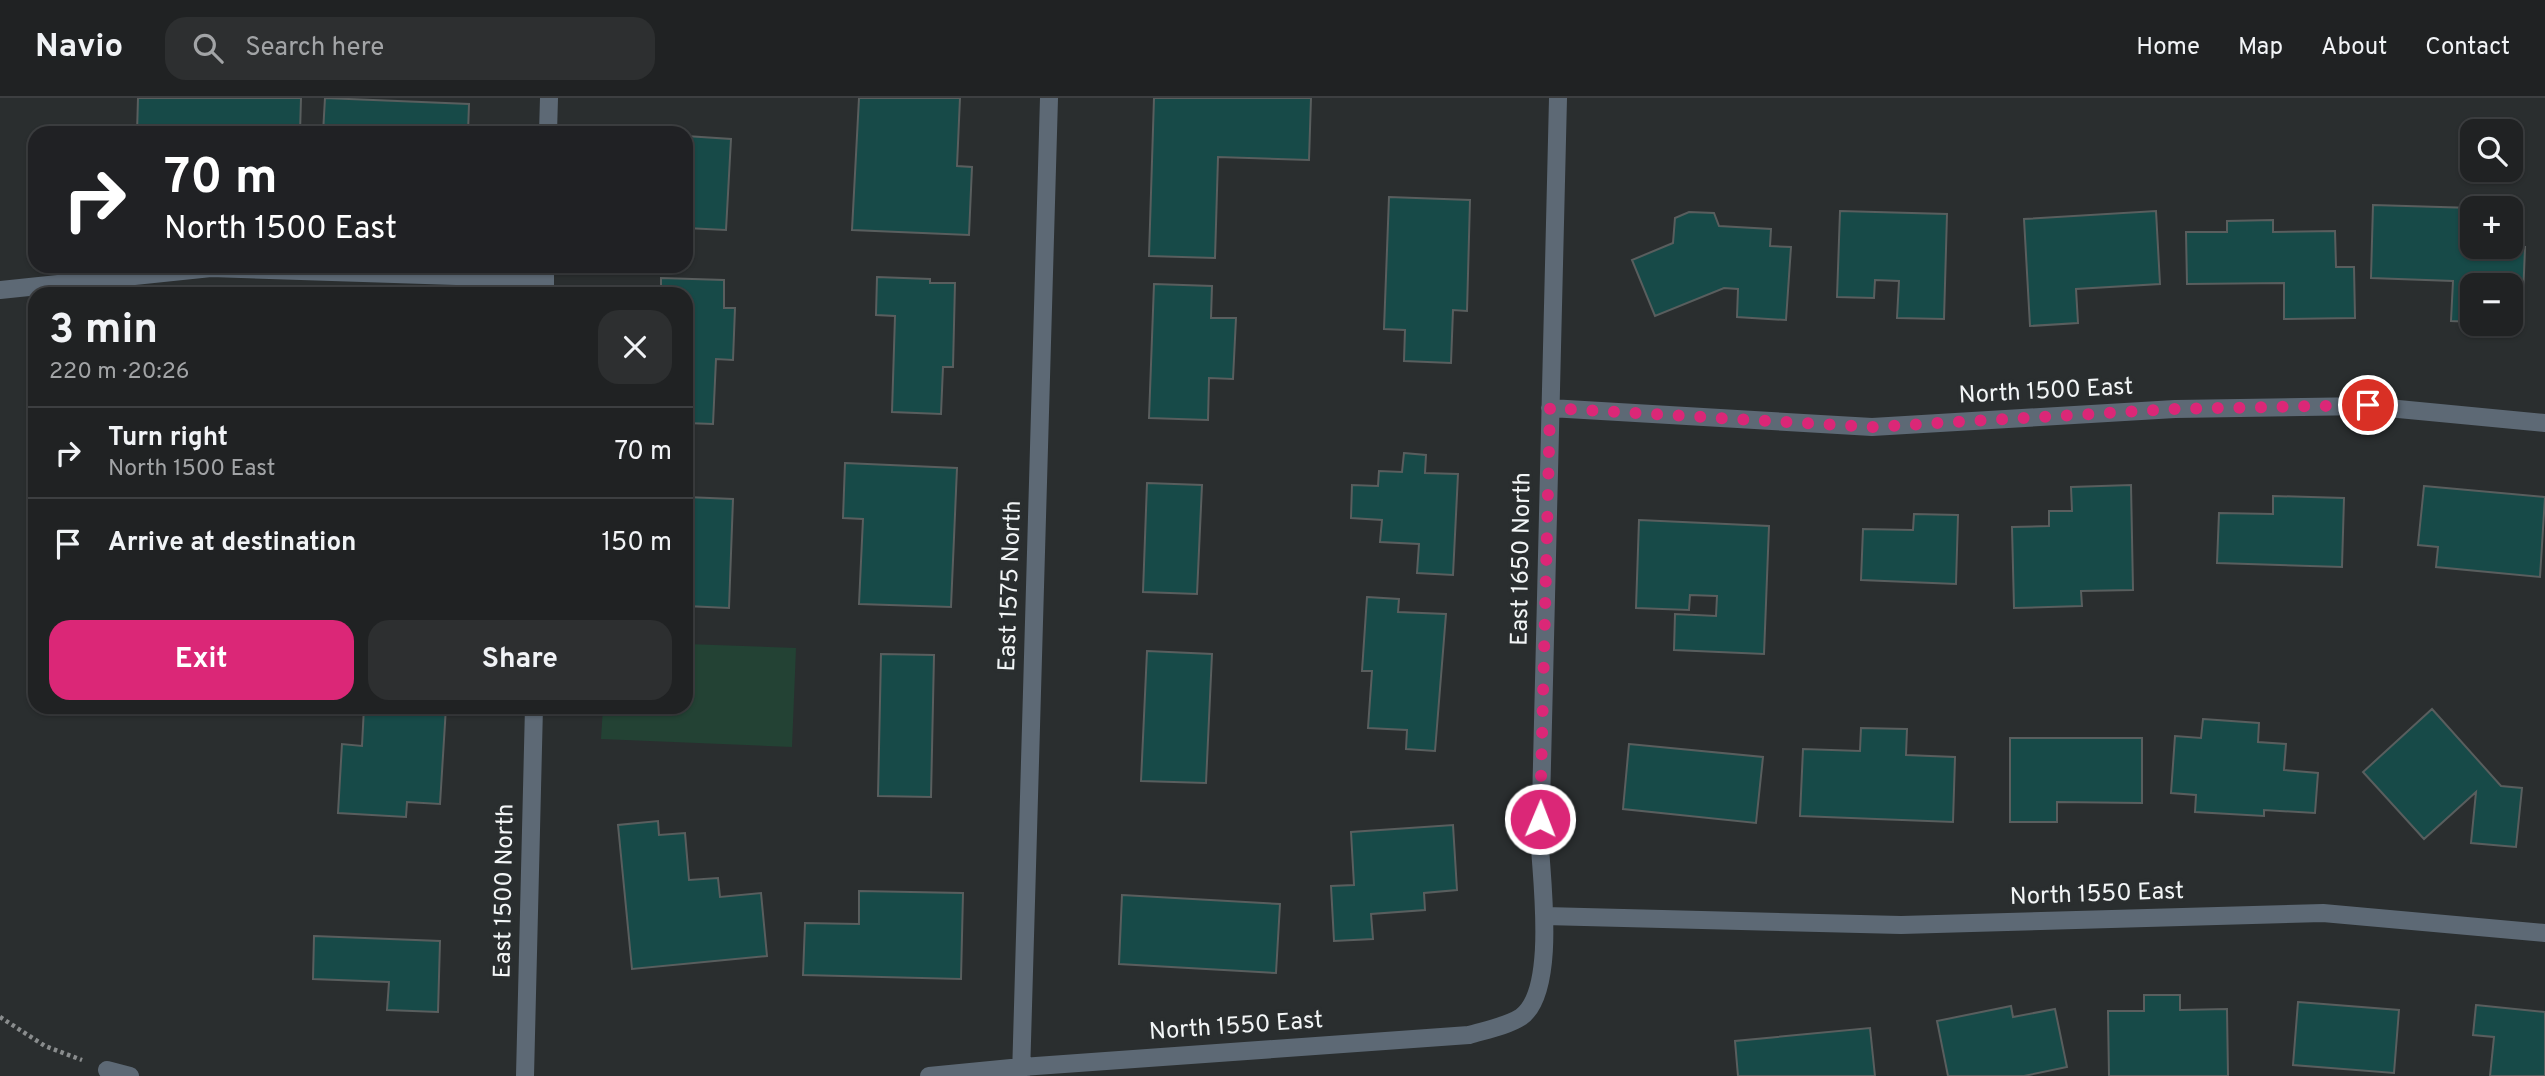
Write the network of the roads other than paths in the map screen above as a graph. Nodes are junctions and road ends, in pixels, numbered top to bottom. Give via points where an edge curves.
1 (549, 98) edge
2 (1049, 98) edge
3 (1558, 98) edge
4 (548, 126) edge
5 (163, 273) edge
6 (350, 273) edge
7 (545, 280) edge
8 (28, 287) edge
9 (29, 287) edge
10 (0, 290) edge
11 (1550, 408) junction
12 (2545, 422) edge
13 (534, 714) edge
14 (1545, 916) junction
15 (2545, 933) edge
16 (1535, 998) joint
17 (107, 1070) road end
18 (1022, 1072) edge
19 (130, 1076) edge
20 (525, 1076) edge
21 (929, 1076) edge

1 - 4 street
2 - 18 street, East 1575 North
3 - 11 street, East 1650 North
5 - 9 street
6 - 7 street
8 - 10 street
11 - 12 street, North 1500 East via 1872,427 2175,409 2368,405
11 - 14 street, East 1650 North via 1539,847
13 - 20 street, East 1500 North
14 - 15 street, North 1550 East via 1901,925 2323,912
14 - 16 street, East 1650 North via 1543,971
16 - 18 street, North 1550 East via 1523,1016 1469,1035
17 - 19 street
18 - 21 street, North 1550 East

